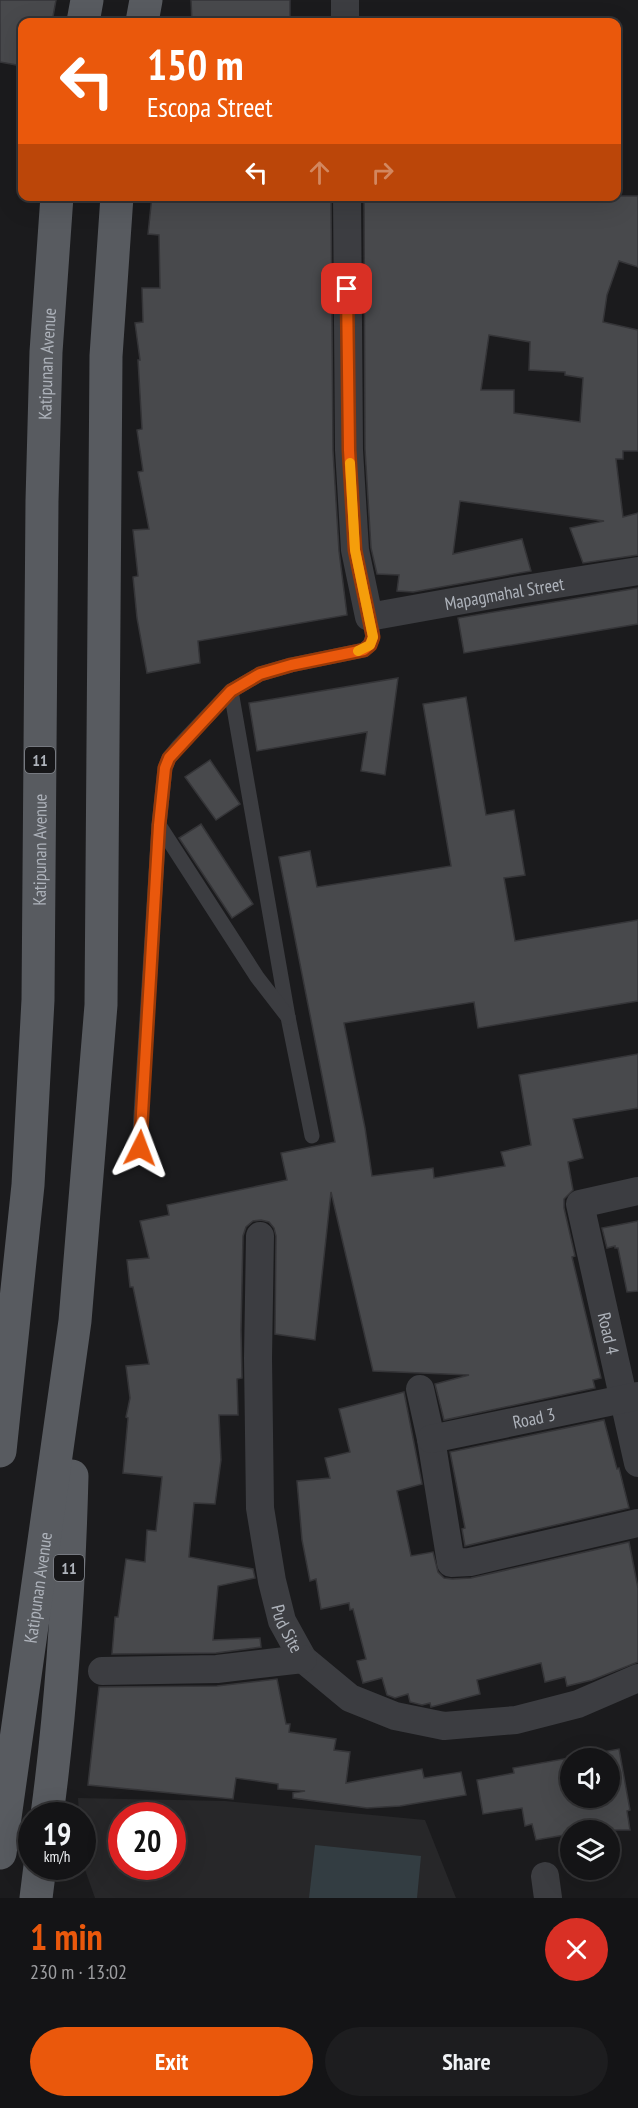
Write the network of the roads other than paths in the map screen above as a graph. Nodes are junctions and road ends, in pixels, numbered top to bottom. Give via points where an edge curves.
1 (87, 0) edge
2 (146, 0) edge
3 (345, 0) edge
4 (84, 18) edge
5 (143, 18) edge
6 (345, 18) edge
7 (57, 201) edge
8 (117, 201) edge
9 (346, 201) edge
10 (638, 571) edge
11 (369, 617) junction
12 (231, 691) junction
13 (159, 825) junction
14 (288, 1017) junction
15 (312, 1136) dead end
16 (140, 1148) dead end
17 (638, 1191) edge
18 (260, 1236) dead end
19 (75, 1321) junction
20 (14, 1323) junction
21 (0, 1370) edge
22 (420, 1389) dead end
23 (631, 1398) edge
24 (431, 1439) junction
25 (0, 1451) edge
26 (638, 1463) edge
27 (638, 1523) edge
28 (303, 1659) junction
29 (102, 1671) dead end
30 (638, 1678) edge
31 (49, 1802) edge
32 (0, 1853) edge
33 (38, 1880) edge
34 (36, 1898) edge

1 - 4 main road
2 - 5 main road
3 - 6 street
7 - 20 main road, Katipunan Avenue / 11 via 45,363 38,1000 28,1185
8 - 19 main road, Katipunan Avenue / 11 via 105,368 100,1005
9 - 11 street via 349,450 355,550
10 - 11 street, Mapagmahal Street
11 - 12 lane via 373,637 364,650 260,674
12 - 13 lane via 169,758
12 - 14 lane
13 - 14 lane via 257,977
13 - 16 lane
14 - 15 lane
17 - 23 street, Road 4 via 580,1204
18 - 28 street, Pud Site via 260,1508 282,1621
19 - 31 main road, Katipunan Avenue / 11 via 69,1570
19 - 32 main road, Katipunan Avenue / 11
20 - 21 main road, Katipunan Avenue / 11
20 - 25 main road, Katipunan Avenue / 11
22 - 24 street
23 - 24 street, Road 3
23 - 26 street, Road 4
24 - 27 street via 451,1563
28 - 29 street via 217,1669
28 - 30 street, Pud Site via 350,1698 395,1716 444,1726 516,1720 578,1704
33 - 34 main road

